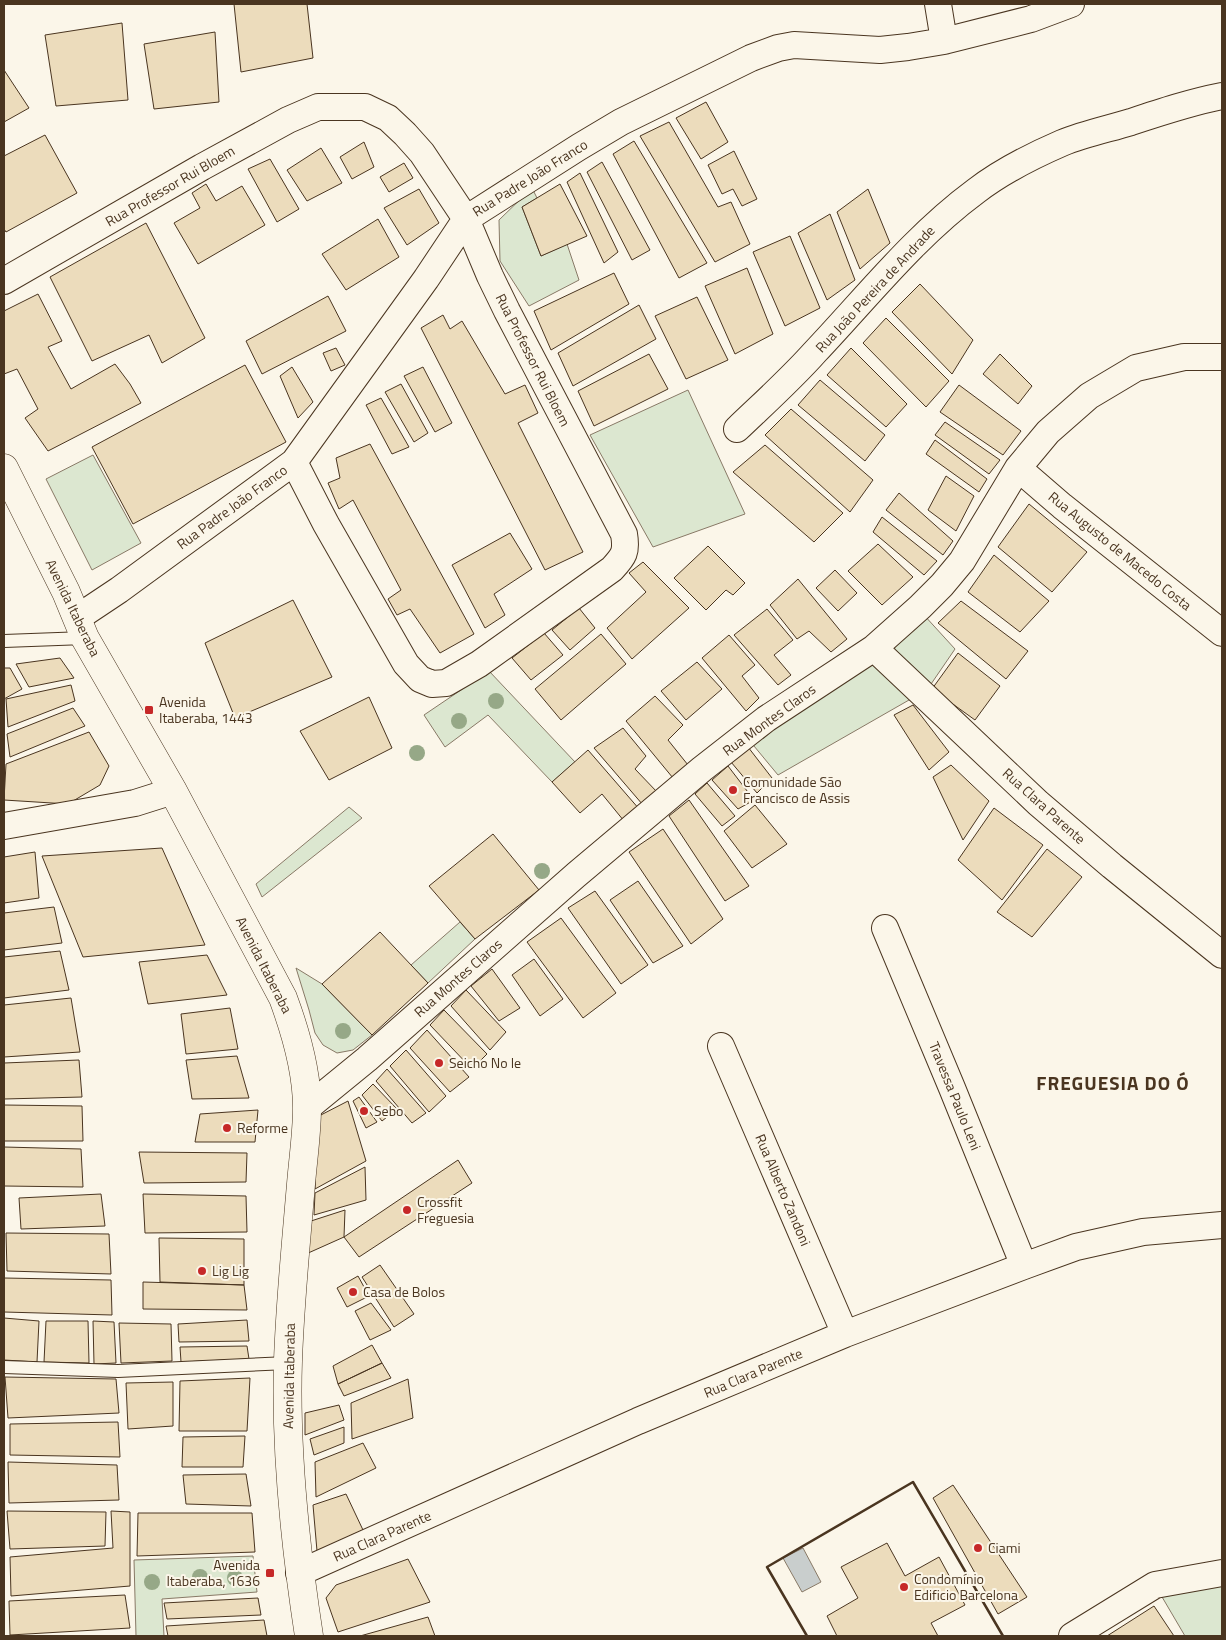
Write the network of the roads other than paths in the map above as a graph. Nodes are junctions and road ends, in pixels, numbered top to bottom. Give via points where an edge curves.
1 (938, 4) edge
2 (1071, 4) edge
3 (944, 41) junction
4 (1222, 96) edge
5 (466, 219) junction
6 (4, 281) edge
7 (1222, 357) edge
8 (737, 429) dead end
9 (294, 462) junction
10 (4, 468) edge
11 (1018, 468) junction
12 (81, 628) junction
13 (1222, 632) edge
14 (4, 641) edge
15 (874, 648) junction
16 (172, 791) junction
17 (4, 826) edge
18 (885, 928) dead end
19 (1222, 955) edge
20 (721, 1046) dead end
21 (307, 1108) junction
22 (1222, 1225) edge
23 (1024, 1266) junction
24 (845, 1334) junction
25 (288, 1363) junction
26 (4, 1367) edge
27 (299, 1573) junction
28 (1222, 1573) edge
29 (309, 1636) edge
30 (1072, 1636) edge

1 - 3 street
2 - 3 street, Rua Padre João Franco via 1032,19
3 - 5 street, Rua Padre João Franco via 880,50 794,45 751,58 621,122
4 - 8 street, Rua João Pereira de Andrade via 1063,143 1001,174 976,191 906,253 814,354
5 - 6 street, Rua Professor Rui Bloem via 422,153 388,118 365,108 318,107 211,162
5 - 9 street, Rua Padre João Franco
5 - 9 street, Rua Professor Rui Bloem via 507,311 624,534 626,547 620,561 479,664 446,683 432,684 420,679 406,664
7 - 11 street, Rua Montes Claros via 1184,357 1136,368 1089,396 1048,432
9 - 12 street, Rua Padre João Franco via 119,590
10 - 12 main road, Avenida Itaberaba
11 - 13 street, Rua Augusto de Macedo Costa
11 - 15 street, Rua Montes Claros via 962,561 920,607
12 - 14 lane
12 - 16 main road, Avenida Itaberaba
15 - 19 street, Rua Clara Parente via 1038,803
15 - 21 street, Rua Montes Claros via 781,709 702,770
16 - 17 street via 135,803
16 - 21 main road, Avenida Itaberaba via 283,998 296,1033
18 - 23 street, Travessa Paulo Leni
20 - 24 street, Rua Alberto Zandoni
21 - 25 main road, Avenida Itaberaba
22 - 23 street, Rua Clara Parente via 1143,1232 1076,1246
23 - 24 street, Rua Clara Parente
24 - 27 street, Rua Clara Parente via 638,1421
25 - 26 lane via 118,1371
25 - 27 main road, Avenida Itaberaba via 288,1456
27 - 29 main road, Avenida Itaberaba
28 - 30 street via 1155,1585

